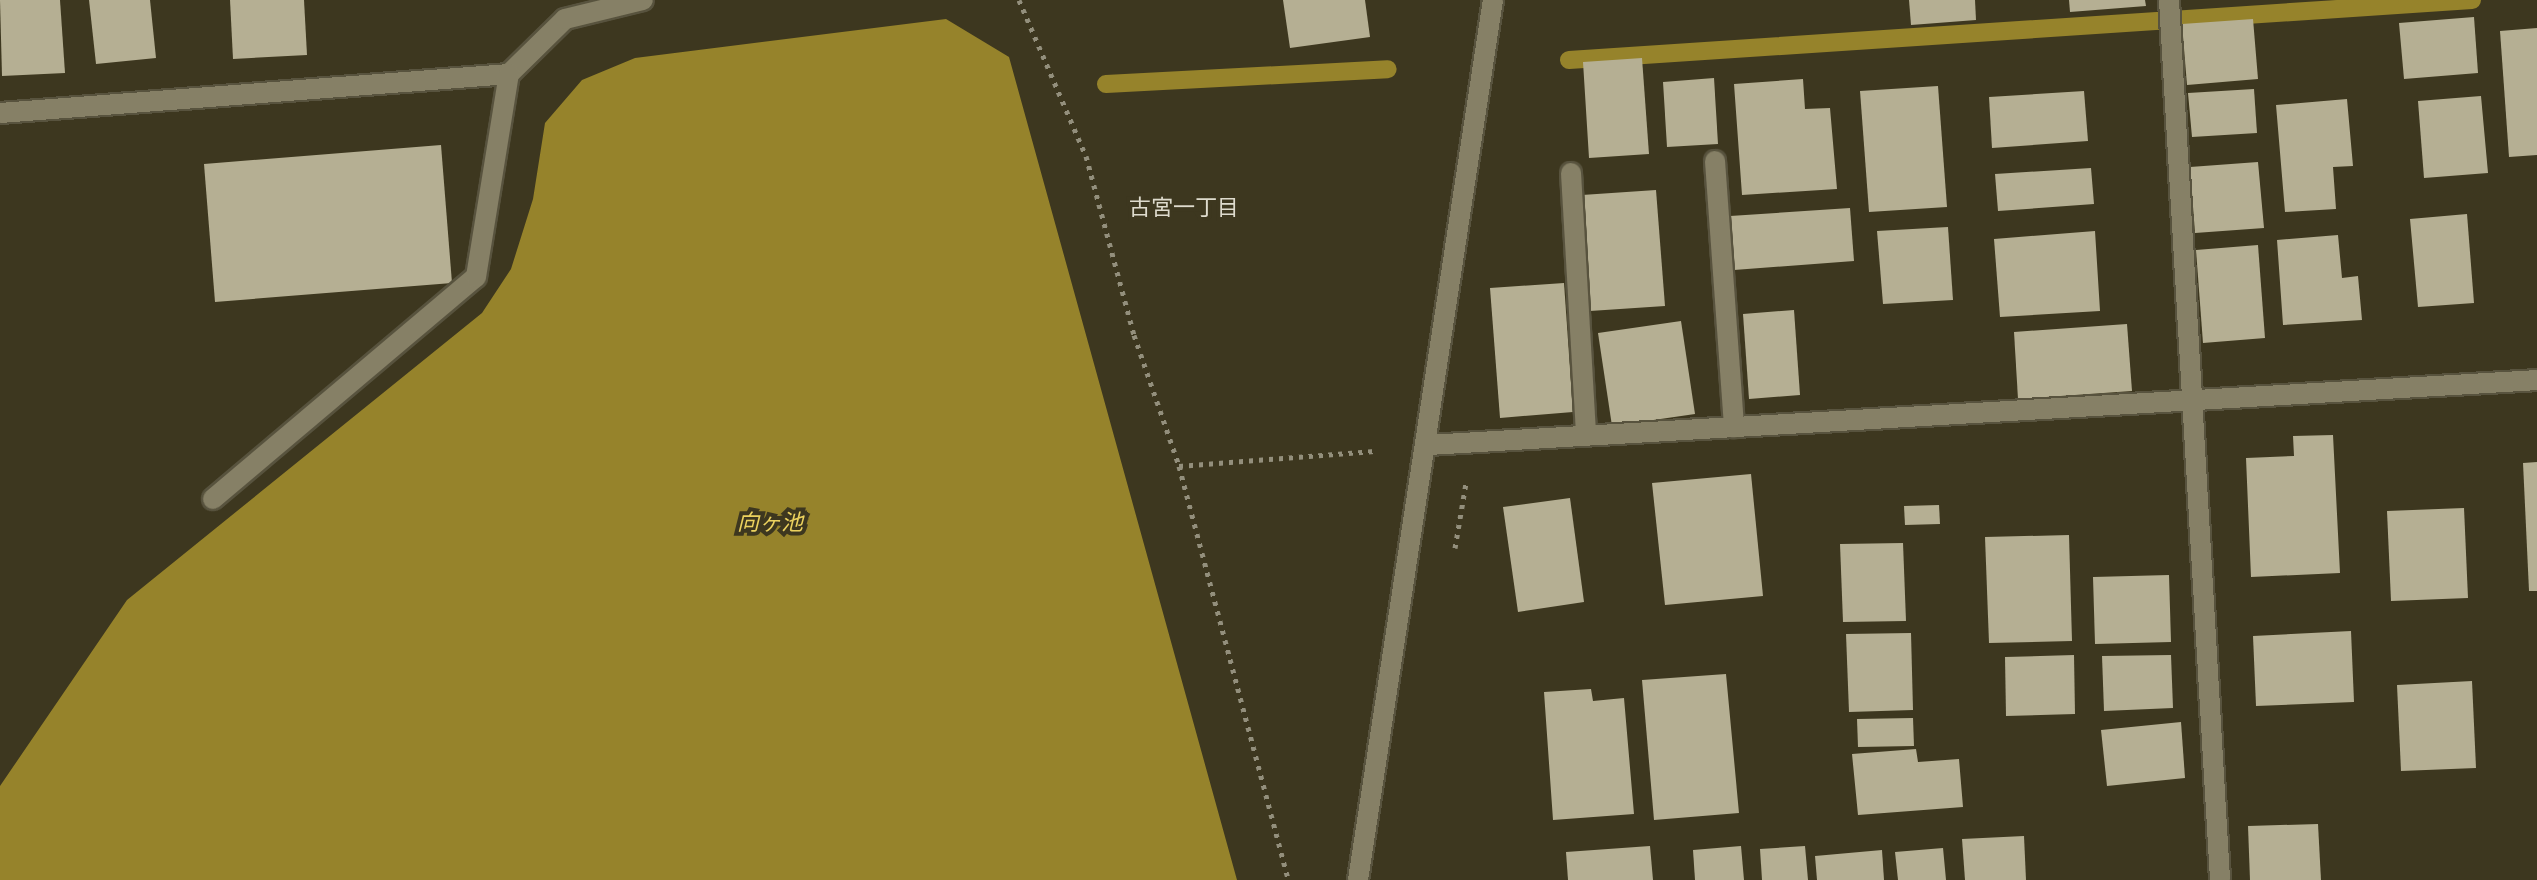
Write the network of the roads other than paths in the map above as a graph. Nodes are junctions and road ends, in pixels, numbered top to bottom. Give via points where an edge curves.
1 (643, 0) edge
2 (1493, 0) edge
3 (2169, 0) edge
4 (509, 74) junction
5 (0, 113) edge
6 (1715, 161) dead end
7 (1571, 173) dead end
8 (2537, 380) edge
9 (2191, 400) junction
10 (1734, 427) junction
11 (1586, 436) junction
12 (1428, 445) junction
13 (213, 499) dead end
14 (1358, 880) edge
15 (2220, 880) edge

1 - 4 street via 565,19
2 - 12 street
3 - 9 street
4 - 5 street
4 - 13 street via 476,277
6 - 10 street
7 - 11 street
8 - 9 street
9 - 10 street
9 - 15 street
10 - 11 street
11 - 12 street
12 - 14 street

